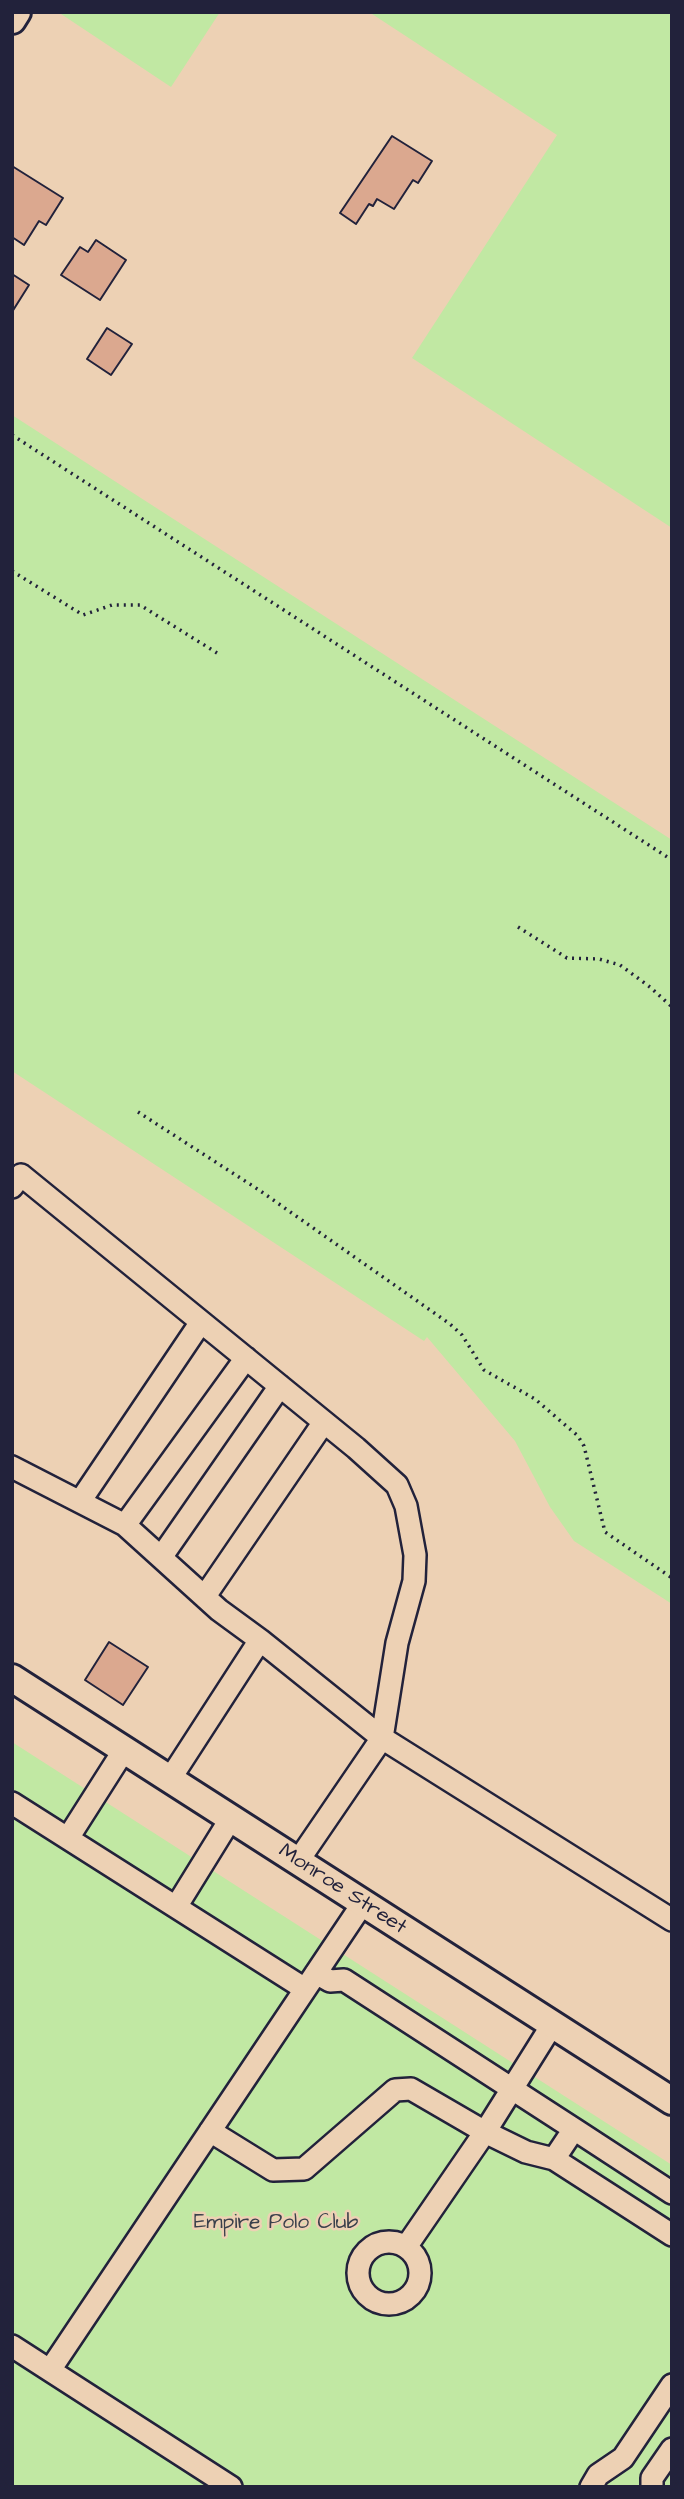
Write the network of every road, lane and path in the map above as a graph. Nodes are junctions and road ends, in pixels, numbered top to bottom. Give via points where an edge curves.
1 (18, 12) edge
2 (12, 20) edge
3 (12, 435) edge
4 (12, 572) edge
5 (217, 653) dead end
6 (672, 860) edge
7 (518, 927) dead end
8 (672, 1007) edge
9 (138, 1112) dead end
10 (12, 1187) edge
11 (201, 1322) junction
12 (246, 1358) junction
13 (280, 1386) junction
14 (324, 1422) junction
15 (12, 1468) edge
16 (81, 1500) junction
17 (125, 1525) junction
18 (162, 1556) junction
19 (672, 1578) edge
20 (205, 1596) junction
21 (260, 1640) junction
22 (12, 1678) edge
23 (382, 1738) junction
24 (124, 1750) junction
25 (170, 1779) junction
26 (12, 1803) edge
27 (231, 1818) junction
28 (68, 1838) junction
29 (298, 1861) junction
30 (363, 1903) junction
31 (176, 1907) junction
32 (672, 1920) edge
33 (310, 1981) junction
34 (552, 2025) junction
35 (511, 2090) junction
36 (670, 2095) edge
37 (574, 2129) junction
38 (210, 2131) junction
39 (485, 2132) junction
40 (554, 2159) junction
41 (672, 2193) edge
42 (672, 2235) edge
43 (406, 2246) dead end
44 (12, 2346) edge
45 (50, 2370) junction
46 (672, 2385) edge
47 (672, 2448) edge
48 (623, 2458) junction
49 (652, 2483) edge
50 (232, 2487) edge
51 (591, 2487) edge

1 - 2 main road
3 - 6 path
4 - 5 path via 83,615 112,605 140,605
7 - 8 path via 567,958 620,965
9 - 19 path via 450,1324 484,1370 536,1399 568,1426 584,1446 605,1532
10 - 11 lane via 21,1175
11 - 12 lane
11 - 16 lane
12 - 13 lane
12 - 17 lane
13 - 14 lane
13 - 18 lane
14 - 20 lane
14 - 23 lane via 397,1485 412,1530 414,1581 397,1643
15 - 16 lane
16 - 17 lane
17 - 18 lane
18 - 20 lane
20 - 21 lane
21 - 23 lane
21 - 25 lane
22 - 24 main road, Monroe Street
23 - 29 lane
23 - 32 lane
24 - 25 main road, Monroe Street
24 - 28 lane
25 - 27 main road, Monroe Street
26 - 28 lane
27 - 29 main road, Monroe Street
27 - 31 lane
28 - 31 lane
29 - 30 main road, Monroe Street
30 - 33 lane
30 - 34 main road, Monroe Street
31 - 33 lane
33 - 35 lane via 344,1980
33 - 38 lane
34 - 35 lane
34 - 36 main road, Monroe Street
35 - 37 lane
35 - 39 lane
37 - 40 lane
37 - 41 lane
38 - 39 lane via 273,2170 304,2169 396,2090 411,2089
38 - 45 lane
39 - 40 lane
39 - 43 lane
40 - 42 lane
44 - 45 lane
45 - 50 lane
46 - 48 lane
47 - 49 lane
48 - 49 lane
48 - 51 lane via 598,2475

